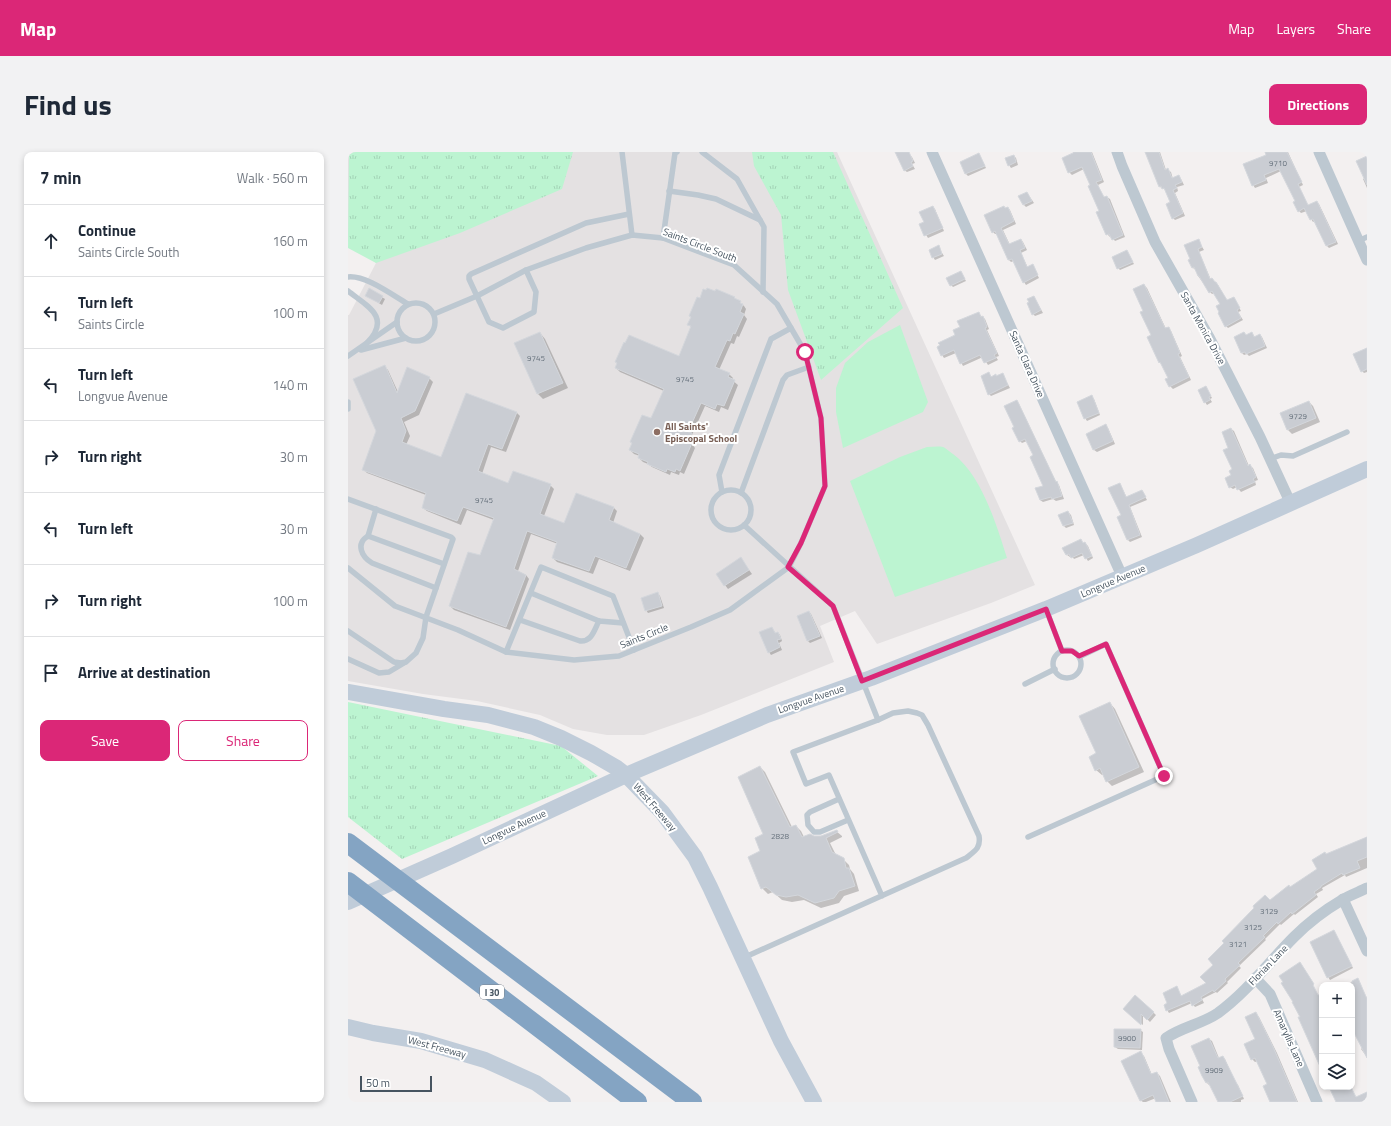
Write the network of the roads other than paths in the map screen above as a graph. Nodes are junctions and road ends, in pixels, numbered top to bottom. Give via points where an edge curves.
1 (622, 152) edge
2 (677, 152) edge
3 (702, 152) edge
4 (932, 152) edge
5 (1117, 152) edge
6 (1319, 152) edge
7 (669, 191) junction
8 (629, 214) junction
9 (760, 220) junction
10 (632, 235) junction
11 (662, 238) junction
12 (1363, 239) edge
13 (1367, 260) edge
14 (526, 270) junction
15 (348, 277) edge
16 (348, 291) edge
17 (763, 292) junction
18 (477, 296) junction
19 (408, 304) junction
20 (434, 314) junction
21 (397, 322) junction
22 (791, 328) junction
23 (406, 338) junction
24 (367, 343) junction
25 (350, 355) edge
26 (808, 367) junction
27 (348, 402) edge
28 (348, 409) edge
29 (1347, 432) dead end
30 (1270, 460) junction
31 (1367, 469) edge
32 (722, 492) junction
33 (741, 494) junction
34 (348, 499) edge
35 (1291, 504) junction
36 (376, 509) junction
37 (744, 525) junction
38 (368, 536) junction
39 (444, 564) junction
40 (788, 567) junction
41 (348, 568) edge
42 (1122, 576) junction
43 (436, 588) junction
44 (531, 593) junction
45 (1046, 609) junction
46 (426, 617) junction
47 (520, 620) junction
48 (599, 621) junction
49 (624, 623) junction
50 (348, 631) edge
51 (634, 650) junction
52 (1062, 651) junction
53 (506, 652) junction
54 (1079, 656) junction
55 (348, 660) edge
56 (403, 663) junction
57 (1055, 669) junction
58 (862, 681) junction
59 (1025, 684) dead end
60 (348, 692) edge
61 (878, 720) junction
62 (626, 775) junction
63 (839, 799) junction
64 (848, 820) junction
65 (348, 832) edge
66 (1028, 837) dead end
67 (348, 843) edge
68 (348, 882) edge
69 (1367, 888) edge
70 (882, 896) junction
71 (1343, 899) junction
72 (348, 902) edge
73 (453, 921) junction
74 (1367, 951) edge
75 (743, 958) junction
76 (1255, 978) junction
77 (348, 1027) edge
78 (563, 1102) edge
79 (637, 1102) edge
80 (692, 1102) edge
81 (814, 1102) edge
82 (1192, 1102) edge
83 (1317, 1102) edge

1 - 8 lane
2 - 7 lane via 674,153
3 - 9 lane via 737,179
4 - 42 street, Santa Clara Drive
5 - 30 street, Santa Monica Drive via 1155,242 1210,339
6 - 12 street
7 - 9 lane via 716,199
7 - 11 lane
8 - 10 lane
8 - 18 lane via 586,223 470,274 469,280
9 - 17 lane via 764,227
10 - 11 lane, Saints Circle South
10 - 14 lane, Saints Circle South via 586,248
11 - 17 lane, Saints Circle South via 734,265
12 - 13 street
14 - 18 lane, Saints Circle South
14 - 18 lane via 536,292 534,312 503,328 490,322
15 - 19 lane via 366,280
16 - 24 lane via 367,304 376,315 374,336
17 - 22 lane, Saints Circle South via 777,304
18 - 20 lane, Saints Circle South
19 - 20 lane via 422,303
19 - 21 lane via 401,310
20 - 23 lane via 435,326 429,336 418,341
21 - 23 lane via 398,329
21 - 24 lane
22 - 26 lane, Saints Circle South via 805,352
22 - 32 lane via 771,339 719,475
23 - 25 lane via 375,345
24 - 25 lane
26 - 33 lane via 787,375 783,380
26 - 40 lane, Saints Circle South via 821,418 825,486
27 - 28 lane
29 - 30 lane via 1293,456 1281,455
30 - 35 street, Santa Monica Drive
31 - 35 main road, Longvue Avenue
32 - 33 lane via 729,490
32 - 37 lane via 711,508 716,523 729,530
33 - 37 lane via 748,499 751,513
34 - 36 lane
35 - 42 main road, Longvue Avenue
36 - 38 lane
36 - 39 lane via 451,537
37 - 40 lane
38 - 39 lane
38 - 43 lane via 361,545 366,559
39 - 43 lane
40 - 51 lane, Saints Circle via 730,610
40 - 58 lane via 833,606
41 - 46 lane, Saints Circle via 395,606
42 - 45 main road, Longvue Avenue
43 - 46 lane
44 - 47 lane
44 - 48 lane
44 - 49 lane via 542,567 613,596
45 - 52 lane
45 - 58 main road, Longvue Avenue
46 - 53 lane, Saints Circle
46 - 56 lane via 423,638 416,653
47 - 48 lane via 584,642 591,638
47 - 53 lane
48 - 49 lane
49 - 51 lane
50 - 56 lane via 394,662
51 - 53 lane, Saints Circle via 619,656 574,660
52 - 54 lane via 1072,651
52 - 57 lane via 1054,661
54 - 57 lane via 1081,666 1077,674 1064,677
54 - 66 lane via 1106,644 1164,776
55 - 56 lane via 379,673 389,672
57 - 59 lane
58 - 61 lane
58 - 62 main road, Longvue Avenue via 767,715
60 - 62 main road, West Freeway via 488,715 534,727 591,753
61 - 63 lane via 793,752 806,784 828,775
61 - 70 lane via 893,713 908,711 922,715 980,843 976,851 966,858
62 - 72 main road, Longvue Avenue
62 - 75 main road, West Freeway via 662,812 695,857
63 - 64 lane
63 - 64 lane via 810,812 807,815 808,825 814,832 820,832
64 - 70 lane
65 - 73 highway via 436,898
67 - 73 highway
68 - 79 highway, I 30
69 - 71 street, Florian Lane
70 - 75 lane
71 - 74 street
71 - 76 street, Florian Lane via 1295,936
73 - 80 highway
75 - 81 main road, West Freeway via 781,1041
76 - 82 street, Florian Lane via 1217,1014 1174,1032 1166,1038
76 - 83 street, Amaryllis Lane via 1270,994
77 - 78 main road, West Freeway via 421,1041 484,1060 536,1083

